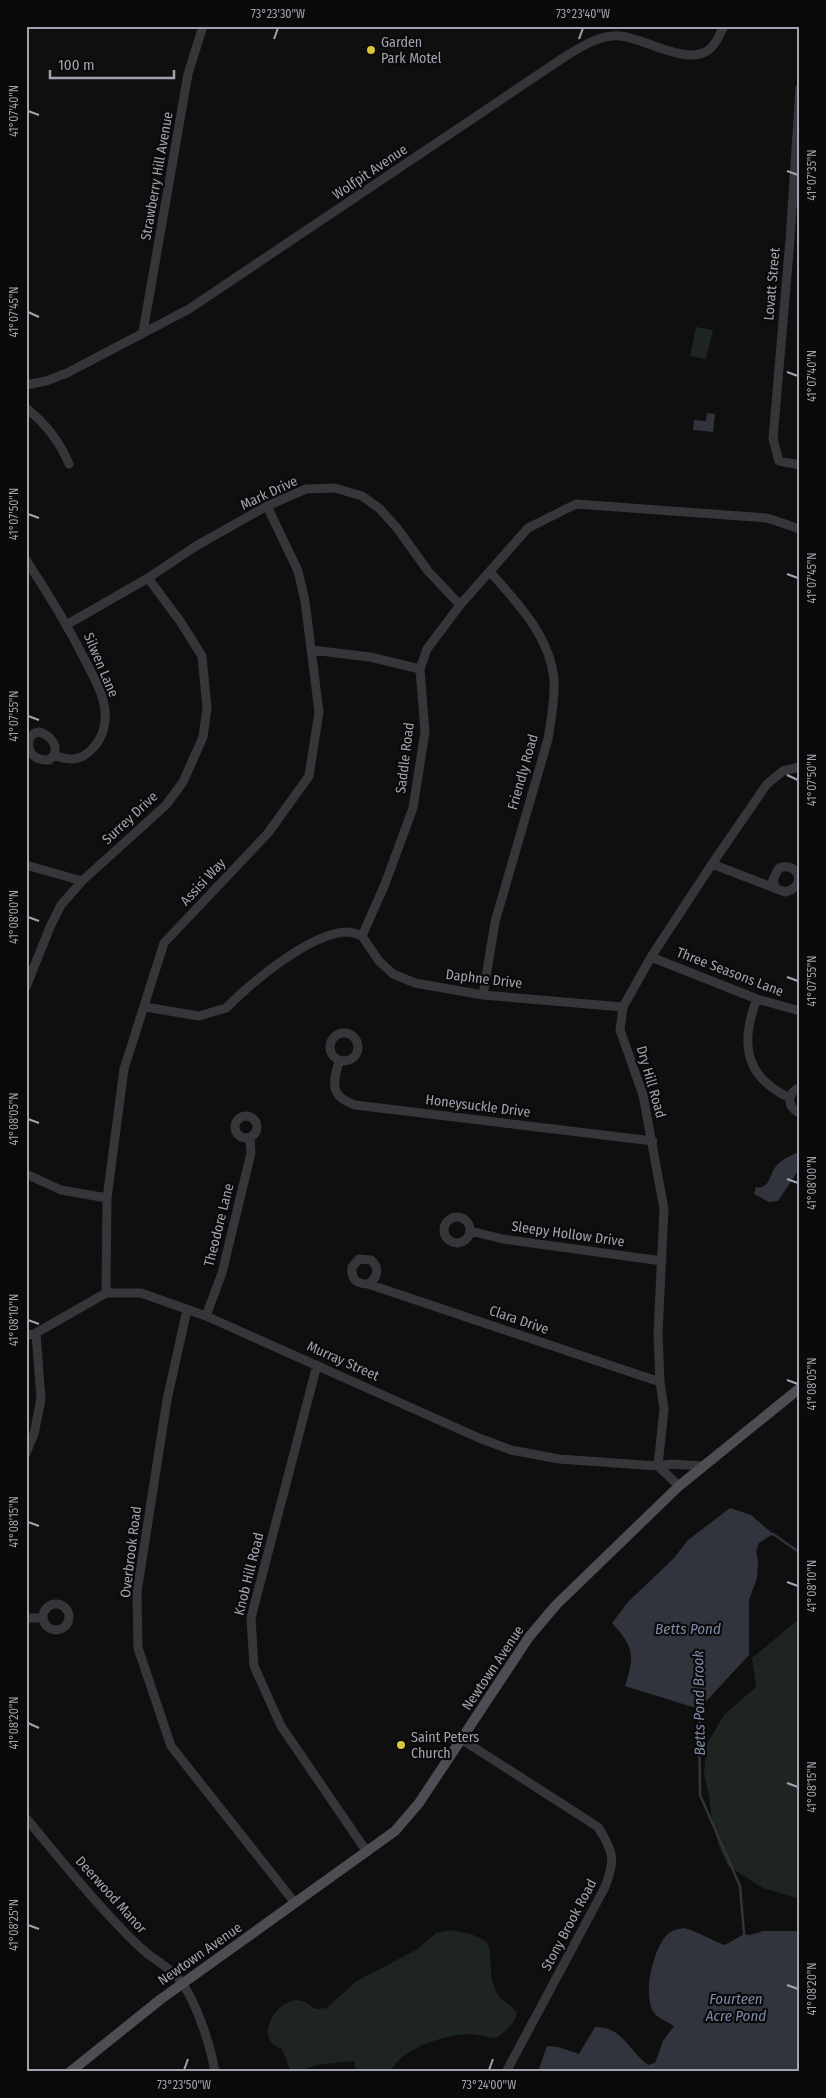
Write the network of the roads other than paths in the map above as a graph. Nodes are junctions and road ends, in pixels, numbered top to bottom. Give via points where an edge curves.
1 (203, 26) edge
2 (724, 26) edge
3 (800, 88) edge
4 (797, 149) edge
5 (790, 240) junction
6 (800, 240) edge
7 (143, 332) junction
8 (26, 385) edge
9 (26, 408) edge
10 (69, 464) dead end
11 (800, 465) edge
12 (267, 506) junction
13 (800, 529) edge
14 (26, 560) edge
15 (490, 572) junction
16 (148, 578) junction
17 (460, 605) junction
18 (68, 624) junction
19 (312, 650) junction
20 (420, 669) junction
21 (54, 756) dead end
22 (800, 767) edge
23 (712, 864) junction
24 (26, 865) edge
25 (82, 881) junction
26 (775, 887) dead end
27 (362, 936) junction
28 (651, 957) junction
29 (26, 987) edge
30 (483, 995) junction
31 (757, 999) junction
32 (145, 1007) junction
33 (623, 1007) junction
34 (800, 1011) edge
35 (339, 1061) dead end
36 (800, 1087) edge
37 (790, 1098) junction
38 (800, 1113) edge
39 (250, 1138) dead end
40 (653, 1142) junction
41 (26, 1174) edge
42 (107, 1198) junction
43 (470, 1231) dead end
44 (662, 1261) junction
45 (368, 1284) dead end
46 (106, 1293) junction
47 (187, 1310) junction
48 (206, 1316) junction
49 (36, 1333) junction
50 (26, 1336) edge
51 (317, 1365) junction
52 (660, 1382) junction
53 (800, 1388) edge
54 (26, 1453) edge
55 (658, 1466) junction
56 (703, 1466) junction
57 (679, 1486) junction
58 (26, 1618) edge
59 (43, 1618) dead end
60 (460, 1740) junction
61 (26, 1818) edge
62 (367, 1852) junction
63 (295, 1903) junction
64 (183, 1984) junction
65 (70, 2072) edge
66 (215, 2072) edge
67 (506, 2072) edge

1 - 7 street, Strawberry Hill Avenue via 188,74
2 - 7 street, Wolfpit Avenue via 714,44 702,54 684,54 620,36 588,43 189,309
3 - 4 street, Lovatt Street
4 - 5 street, Lovatt Street
5 - 6 street
5 - 11 street, Lovatt Street via 773,439 779,461
7 - 8 street, Wolfpit Avenue via 68,373
9 - 10 street via 54,437
12 - 16 street, Mark Drive via 196,546
12 - 17 street, Mark Drive via 306,489 336,488 362,496 397,528 428,571
12 - 19 street, Assisi Way via 298,571
13 - 15 street, Saddle Road via 767,518 576,504 528,528
14 - 18 street, Silwen Lane
15 - 17 street, Saddle Road
15 - 30 street, Friendly Road via 537,630 554,680 548,739 495,922
16 - 18 street, Mark Drive
16 - 25 street, Surrey Drive via 202,656 207,708 202,737 183,782 166,805
17 - 20 street, Saddle Road via 428,648
18 - 21 street, Silwen Lane via 101,694 104,732 85,756 71,760
19 - 20 street via 370,657
19 - 32 street, Assisi Way via 319,712 309,776 268,833 164,943
20 - 27 street, Saddle Road via 425,732 413,808
22 - 23 street, Dry Hill Road via 783,771 767,784
23 - 26 street
23 - 28 street, Dry Hill Road
24 - 25 street
25 - 29 street, Surrey Drive via 60,905
27 - 30 street, Daphne Drive via 379,962 393,974 414,983
27 - 32 street via 348,932 326,936 305,946 226,1008 214,1012 199,1016
28 - 31 street, Three Seasons Lane
28 - 33 street, Dry Hill Road
30 - 33 street, Daphne Drive
31 - 34 street, Three Seasons Lane
31 - 37 street via 747,1036 751,1060 764,1083
32 - 42 street, Assisi Way via 124,1069
33 - 40 street, Dry Hill Road via 620,1030 643,1095
35 - 40 street, Honeysuckle Drive via 334,1088 346,1102 355,1105
36 - 37 street via 792,1092
37 - 38 street via 790,1104
39 - 48 street, Theodore Lane via 251,1153 222,1274
40 - 44 street, Dry Hill Road via 664,1209
41 - 42 street via 61,1190
42 - 46 street, Assisi Way
43 - 44 street, Sleepy Hollow Drive via 503,1239
44 - 52 street, Dry Hill Road via 658,1333
45 - 52 street, Clara Drive
46 - 47 street, Murray Street via 141,1293
46 - 49 street, Murray Street
47 - 48 street, Murray Street
47 - 63 street, Overbrook Road via 167,1400 137,1592 138,1648 171,1746
48 - 51 street, Murray Street
49 - 50 street, Murray Street
49 - 54 street via 41,1400 34,1434
51 - 55 street, Murray Street via 511,1450 559,1459
51 - 62 street, Knob Hill Road via 250,1618 254,1666 281,1726
52 - 55 street, Dry Hill Road via 664,1409
53 - 56 main road, Newtown Avenue
55 - 56 street, Murray Street
55 - 57 street
56 - 57 main road, Newtown Avenue
57 - 60 main road, Newtown Avenue via 550,1612 529,1637
58 - 59 street
60 - 62 main road, Newtown Avenue via 419,1803 404,1821
60 - 67 street, Stony Brook Road via 598,1827 612,1856 611,1872 604,1889
61 - 64 street, Deerwood Manor via 118,1926
62 - 63 main road, Newtown Avenue
63 - 64 main road, Newtown Avenue
64 - 65 main road, Newtown Avenue via 127,2024
64 - 66 street, Deerwood Manor via 211,2051

